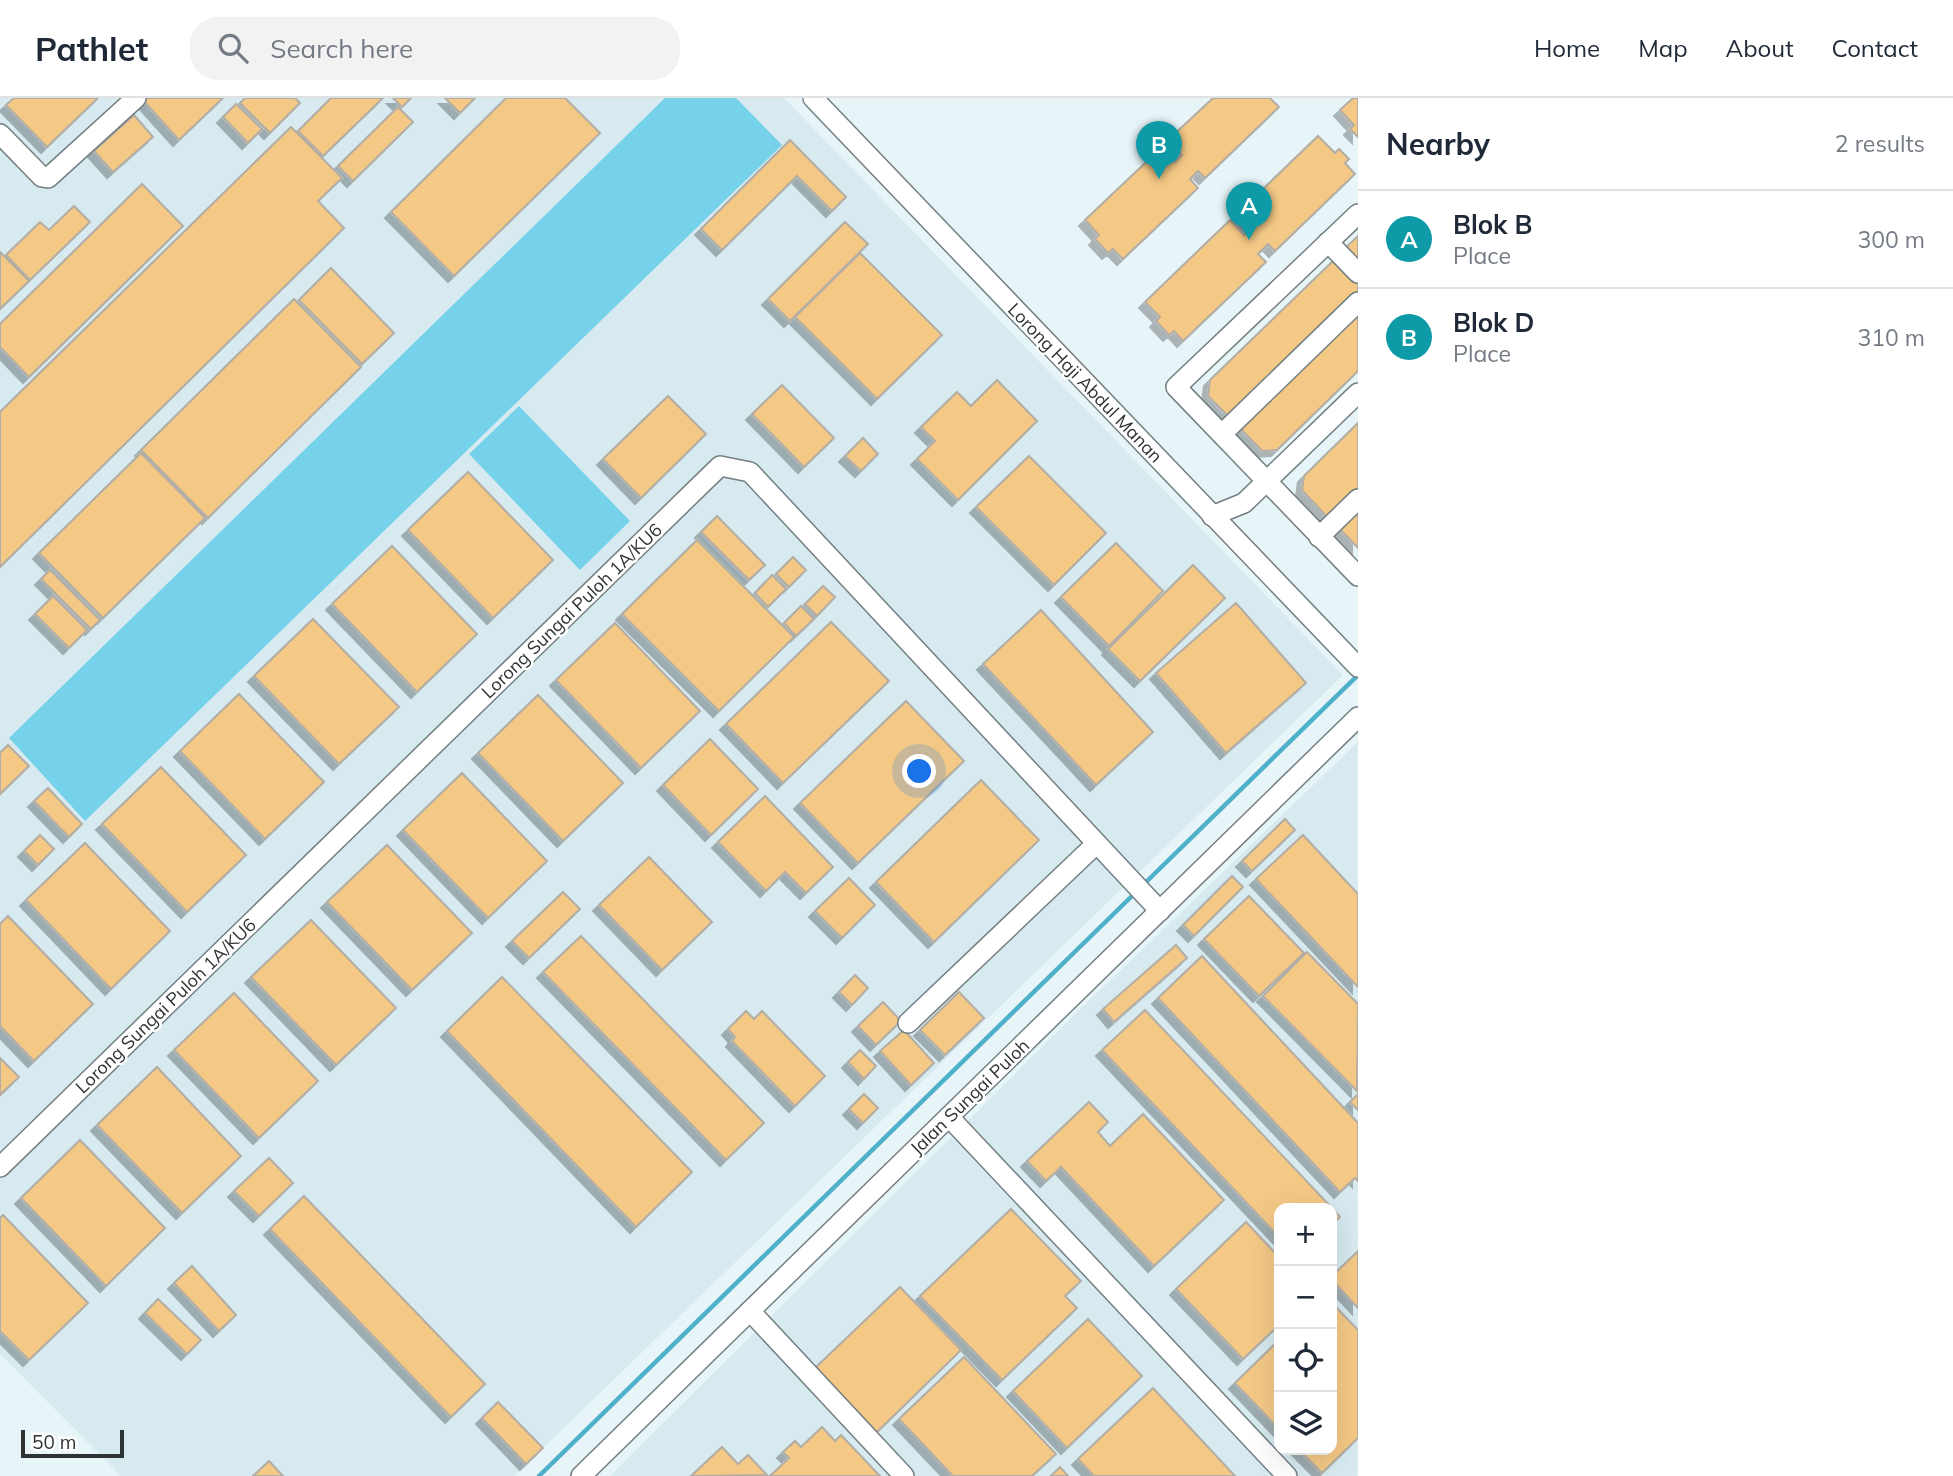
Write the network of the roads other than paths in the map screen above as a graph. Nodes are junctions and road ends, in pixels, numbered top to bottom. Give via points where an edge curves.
1 (136, 98) edge
2 (813, 98) edge
3 (0, 134) edge
4 (1358, 214) edge
5 (1328, 242) junction
6 (1358, 273) edge
7 (1358, 302) edge
8 (1358, 393) edge
9 (1222, 434) junction
10 (1268, 481) junction
11 (1358, 499) edge
12 (1244, 503) junction
13 (1212, 516) junction
14 (1319, 537) junction
15 (1237, 541) junction
16 (1358, 576) edge
17 (1356, 665) edge
18 (1358, 717) edge
19 (1096, 844) junction
20 (1154, 904) junction
21 (908, 1023) dead end
22 (949, 1117) junction
23 (0, 1167) edge
24 (750, 1311) junction
25 (581, 1476) edge
26 (904, 1476) edge
27 (1287, 1476) edge

1 - 3 street via 48,178
2 - 13 street, Lorong Haji Abdul Manan
4 - 5 street
5 - 6 street
5 - 9 street via 1176,387
7 - 9 street
8 - 10 street
9 - 10 street
10 - 12 street
10 - 14 street
11 - 14 street
12 - 13 street
12 - 15 street
13 - 15 street, Lorong Haji Abdul Manan
14 - 16 street
15 - 17 street, Lorong Haji Abdul Manan
18 - 20 street, Jalan Sungai Puloh
19 - 20 street, Lorong Sungai Puloh 1A/KU6
19 - 21 street
19 - 23 street, Lorong Sungai Puloh 1A/KU6 via 750,472 720,466
20 - 22 street, Jalan Sungai Puloh
22 - 24 street, Jalan Sungai Puloh
22 - 27 street
24 - 25 street, Jalan Sungai Puloh
24 - 26 street

